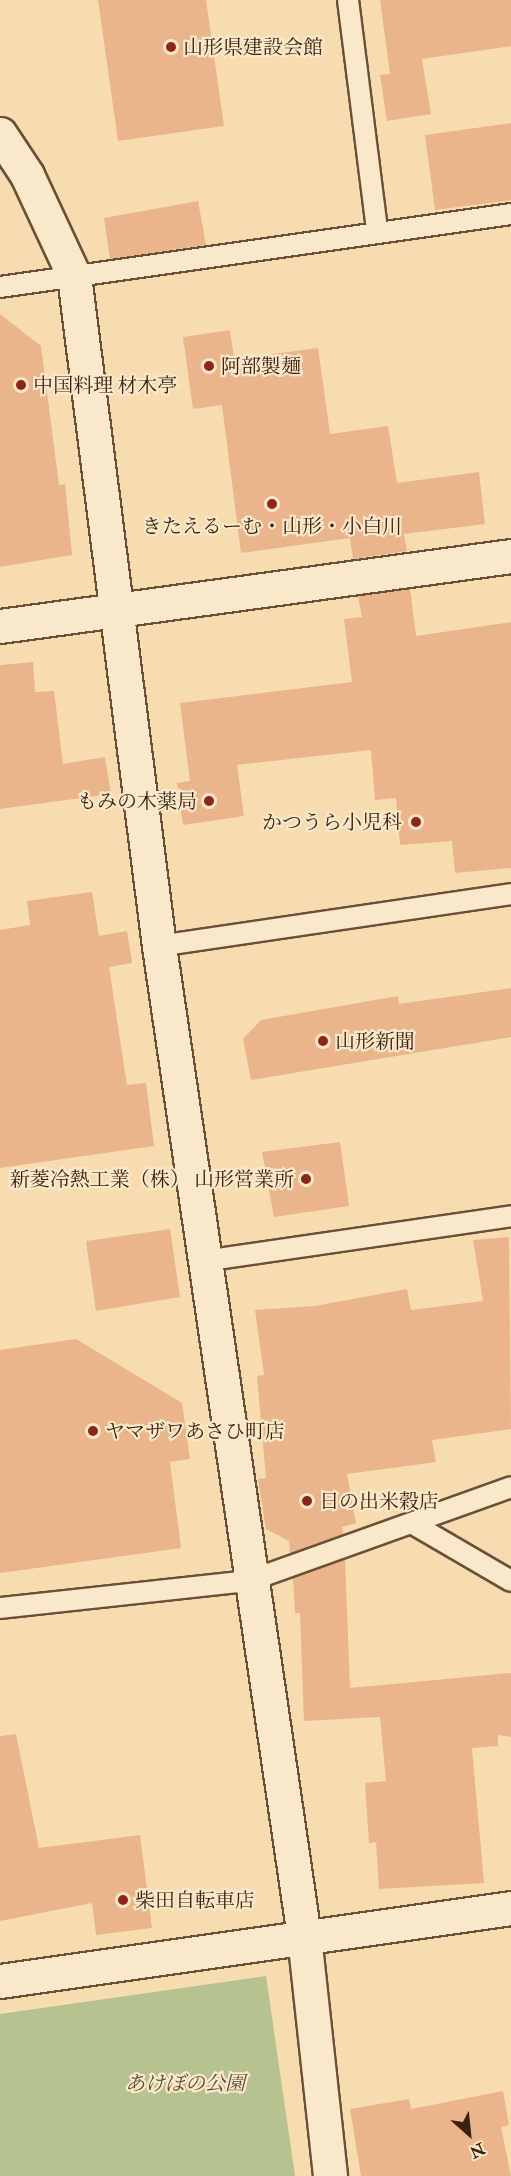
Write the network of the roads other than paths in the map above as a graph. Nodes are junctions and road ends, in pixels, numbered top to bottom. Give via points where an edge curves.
1 (348, 0) edge
2 (0, 134) edge
3 (511, 214) edge
4 (377, 231) junction
5 (74, 276) junction
6 (0, 287) edge
7 (511, 556) edge
8 (117, 609) junction
9 (0, 626) edge
10 (511, 894) edge
11 (159, 946) junction
12 (511, 1216) edge
13 (204, 1261) junction
14 (511, 1487) edge
15 (413, 1524) junction
16 (249, 1581) junction
17 (511, 1581) edge
18 (0, 1608) edge
19 (511, 1908) edge
20 (304, 1936) junction
21 (0, 1981) edge
22 (330, 2176) edge

1 - 4 lane
2 - 5 street via 27,175
3 - 4 lane
4 - 5 lane
5 - 6 lane
5 - 8 street
7 - 8 street
8 - 9 street
8 - 11 street
10 - 11 lane
11 - 13 street
12 - 13 lane
13 - 16 street
14 - 15 lane
15 - 16 lane
15 - 17 lane
16 - 18 lane
16 - 20 street
19 - 20 street
20 - 21 street
20 - 22 street

